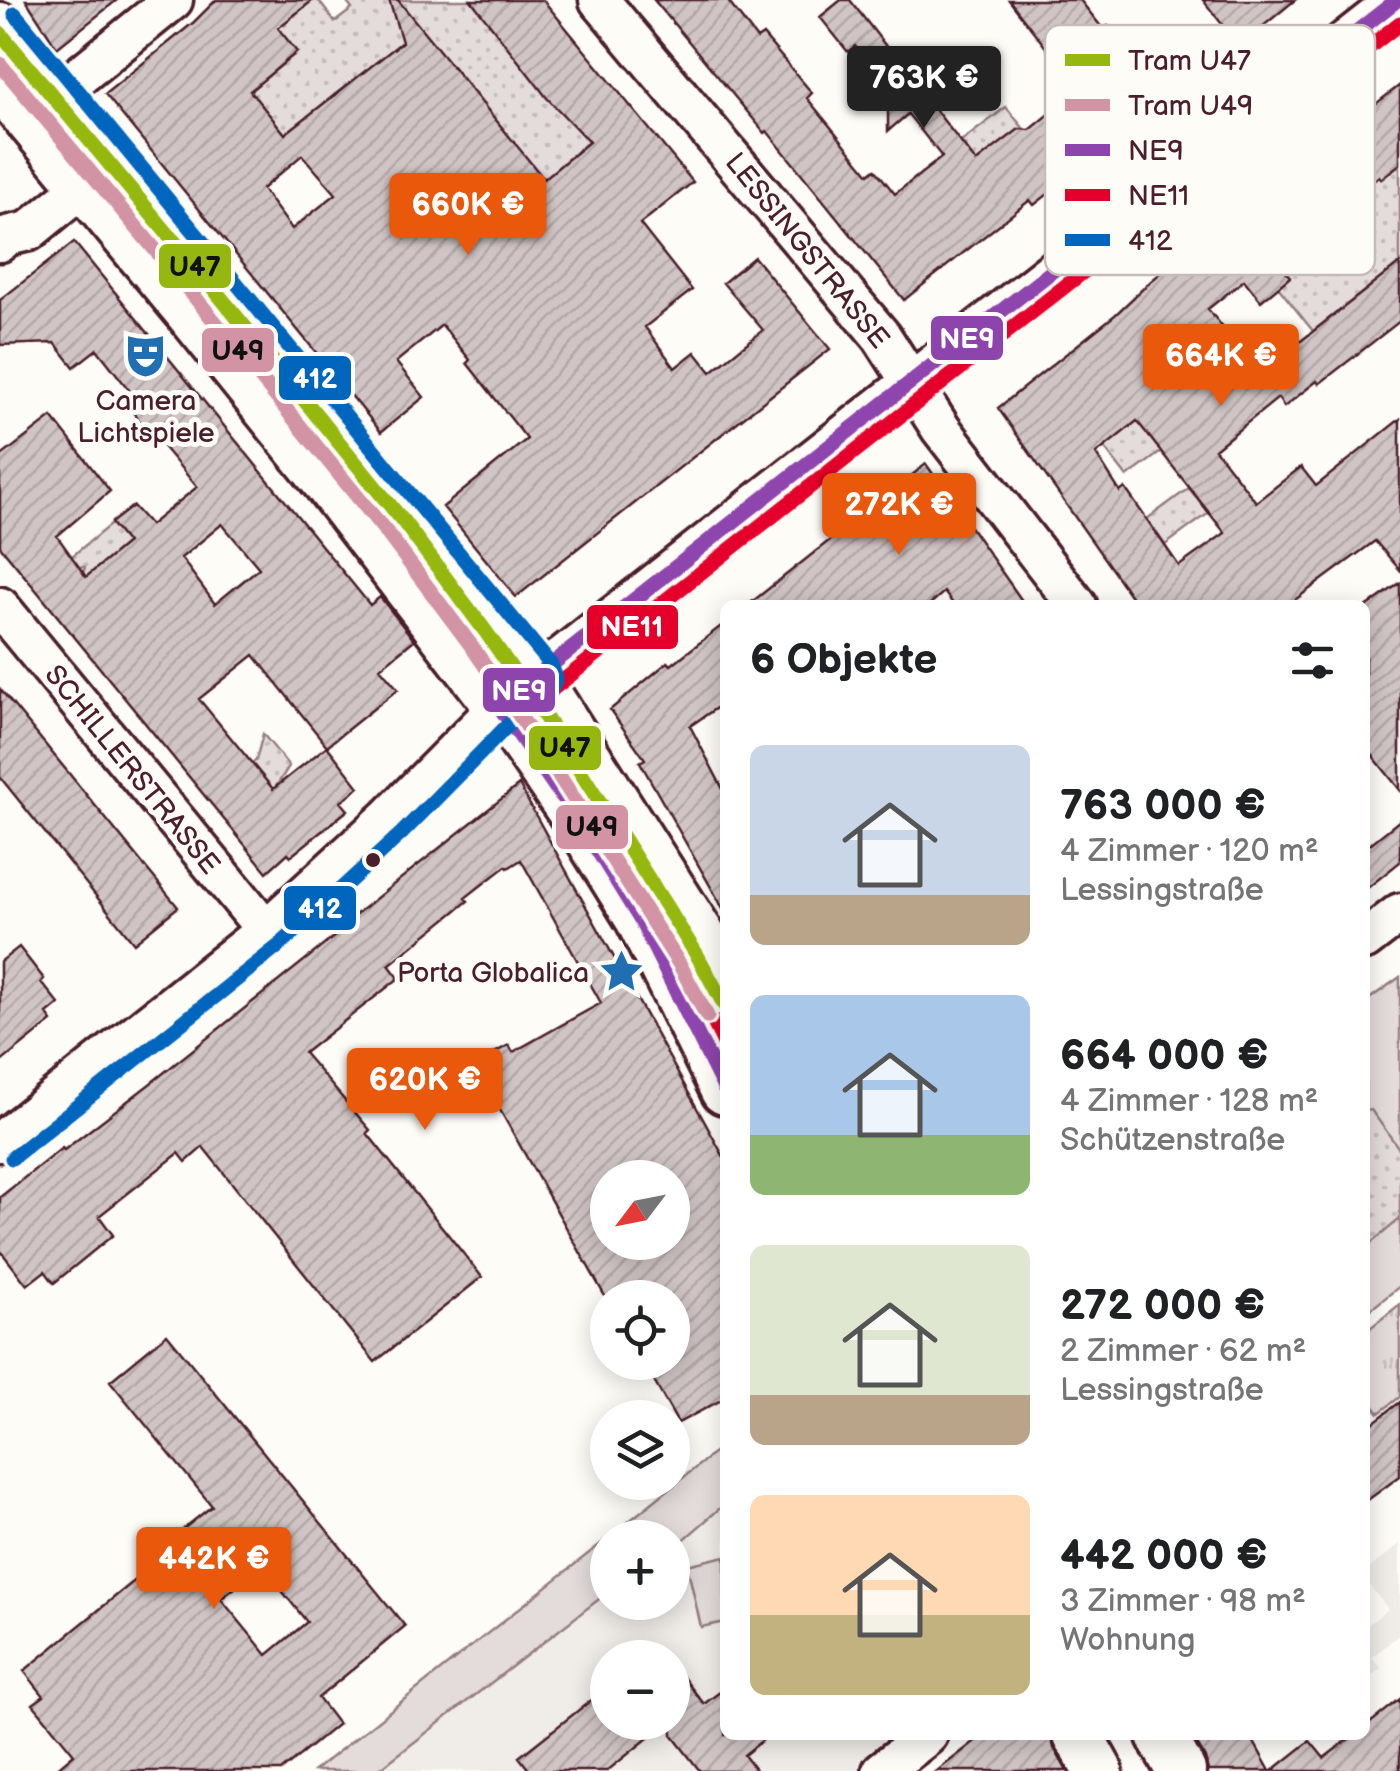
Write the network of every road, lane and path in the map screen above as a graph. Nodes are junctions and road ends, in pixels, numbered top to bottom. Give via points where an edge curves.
1 (173, 0) edge
2 (599, 0) edge
3 (1397, 0) edge
4 (1365, 25) edge
5 (0, 27) edge
6 (0, 84) edge
7 (56, 95) junction
8 (84, 186) junction
9 (0, 242) edge
10 (1048, 275) edge
11 (912, 382) junction
12 (1073, 600) edge
13 (0, 608) edge
14 (518, 692) junction
15 (1400, 912) edge
16 (266, 930) junction
17 (1370, 936) edge
18 (720, 967) edge
19 (720, 1080) edge
20 (0, 1142) edge
21 (922, 1740) edge
22 (1081, 1740) edge
23 (1164, 1740) edge
24 (882, 1771) edge
25 (1098, 1771) edge
26 (1182, 1771) edge

1 - 7 street
2 - 11 street, LESSINGSTRASSE via 882,337
3 - 4 street
5 - 7 main road
6 - 8 main road
7 - 14 main road
8 - 9 street via 29,231
8 - 14 main road via 327,482
10 - 11 street
11 - 12 street, LESSINGSTRASSE
11 - 14 street
13 - 16 street, SCHILLERSTRASSE
14 - 16 street
14 - 18 main road
14 - 19 main road
15 - 17 street
16 - 20 street
21 - 24 street
22 - 25 main road
23 - 26 main road

